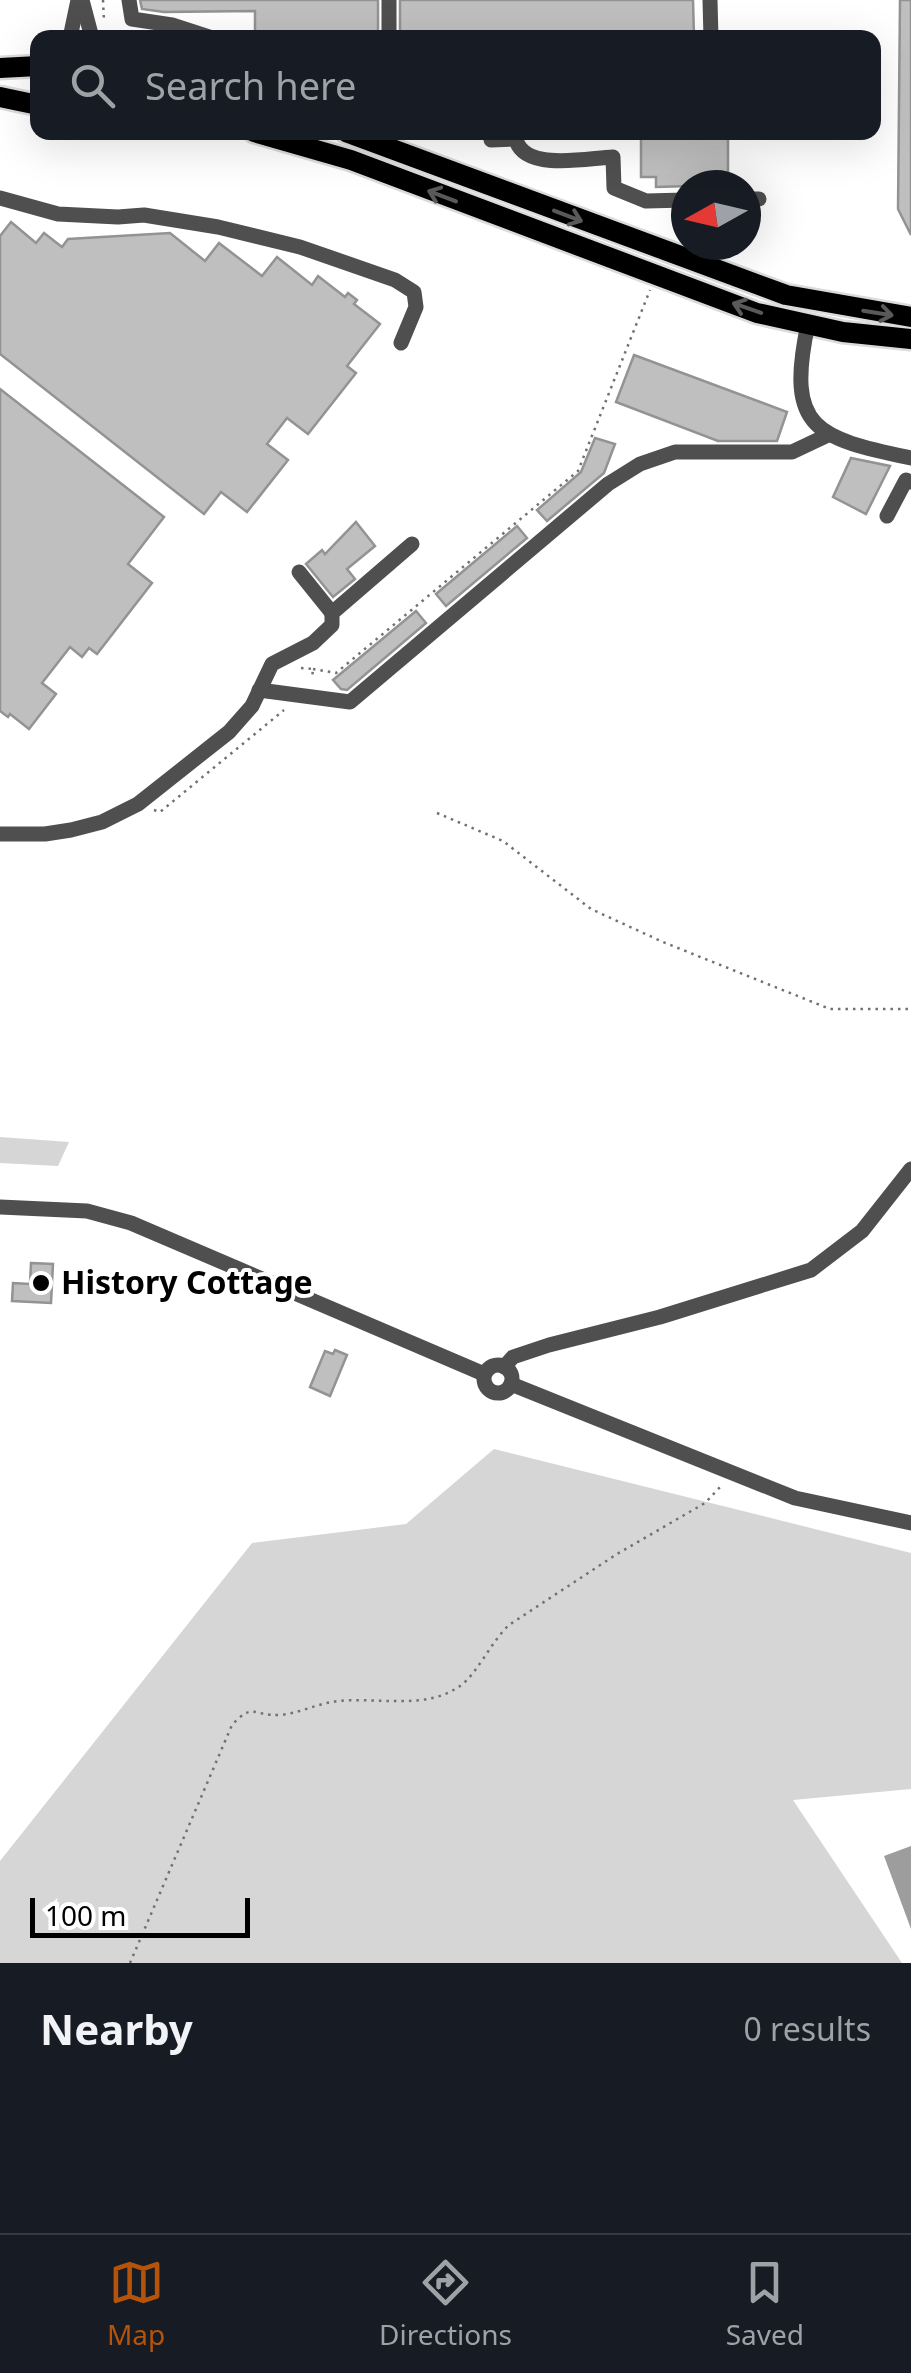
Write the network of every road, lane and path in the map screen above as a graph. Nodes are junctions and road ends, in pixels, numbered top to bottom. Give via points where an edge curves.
1 (80, 0) edge
2 (102, 0) edge
3 (130, 0) edge
4 (389, 0) edge
5 (710, 0) edge
6 (104, 20) dead end
7 (72, 30) edge
8 (89, 30) edge
9 (187, 30) edge
10 (389, 30) edge
11 (710, 30) edge
12 (30, 66) edge
13 (0, 68) edge
14 (0, 97) edge
15 (30, 103) edge
16 (282, 140) edge
17 (368, 140) edge
18 (517, 140) edge
19 (0, 198) edge
20 (671, 200) edge
21 (650, 288) dead end
22 (911, 317) edge
23 (808, 324) junction
24 (911, 340) edge
25 (401, 343) dead end
26 (828, 434) junction
27 (911, 458) edge
28 (911, 482) edge
29 (888, 516) dead end
30 (412, 544) dead end
31 (299, 572) dead end
32 (332, 613) junction
33 (313, 669) dead end
34 (259, 690) junction
35 (437, 814) dead end
36 (0, 834) edge
37 (911, 1009) edge
38 (911, 1170) edge
39 (0, 1207) edge
40 (504, 1366) junction
41 (484, 1374) junction
42 (510, 1384) junction
43 (718, 1490) dead end
44 (911, 1523) edge
45 (130, 1963) edge

1 - 7 street
1 - 8 street
2 - 6 path
3 - 9 street via 132,19
4 - 10 street
5 - 11 street
12 - 13 main road
14 - 15 main road
23 -> 16 main road via 758,312
17 -> 22 main road via 786,295
18 - 20 street via 524,155 542,160 614,157 614,188 646,201
19 - 25 street via 58,214 172,218 300,246 414,292 416,307
21 - 33 path via 578,470 336,673
23 - 24 main road
23 - 26 street via 799,390 812,421
26 - 27 street
26 - 34 street via 792,452 657,456 608,484 350,702
28 - 29 street via 906,480
30 - 32 street
31 - 32 street
32 - 34 street via 332,625 313,643 272,664
34 - 36 street via 229,732 138,804 71,830
35 - 37 path via 504,841 591,908 664,942 830,1010
38 - 40 street via 862,1231 811,1270 549,1345
39 - 41 street via 87,1212 131,1223
40 - 41 street
40 - 42 street
41 - 42 street via 486,1388 495,1393
42 - 44 street via 795,1498
43 - 45 path via 508,1626 459,1687 417,1701 353,1700 278,1715 244,1712 232,1725

